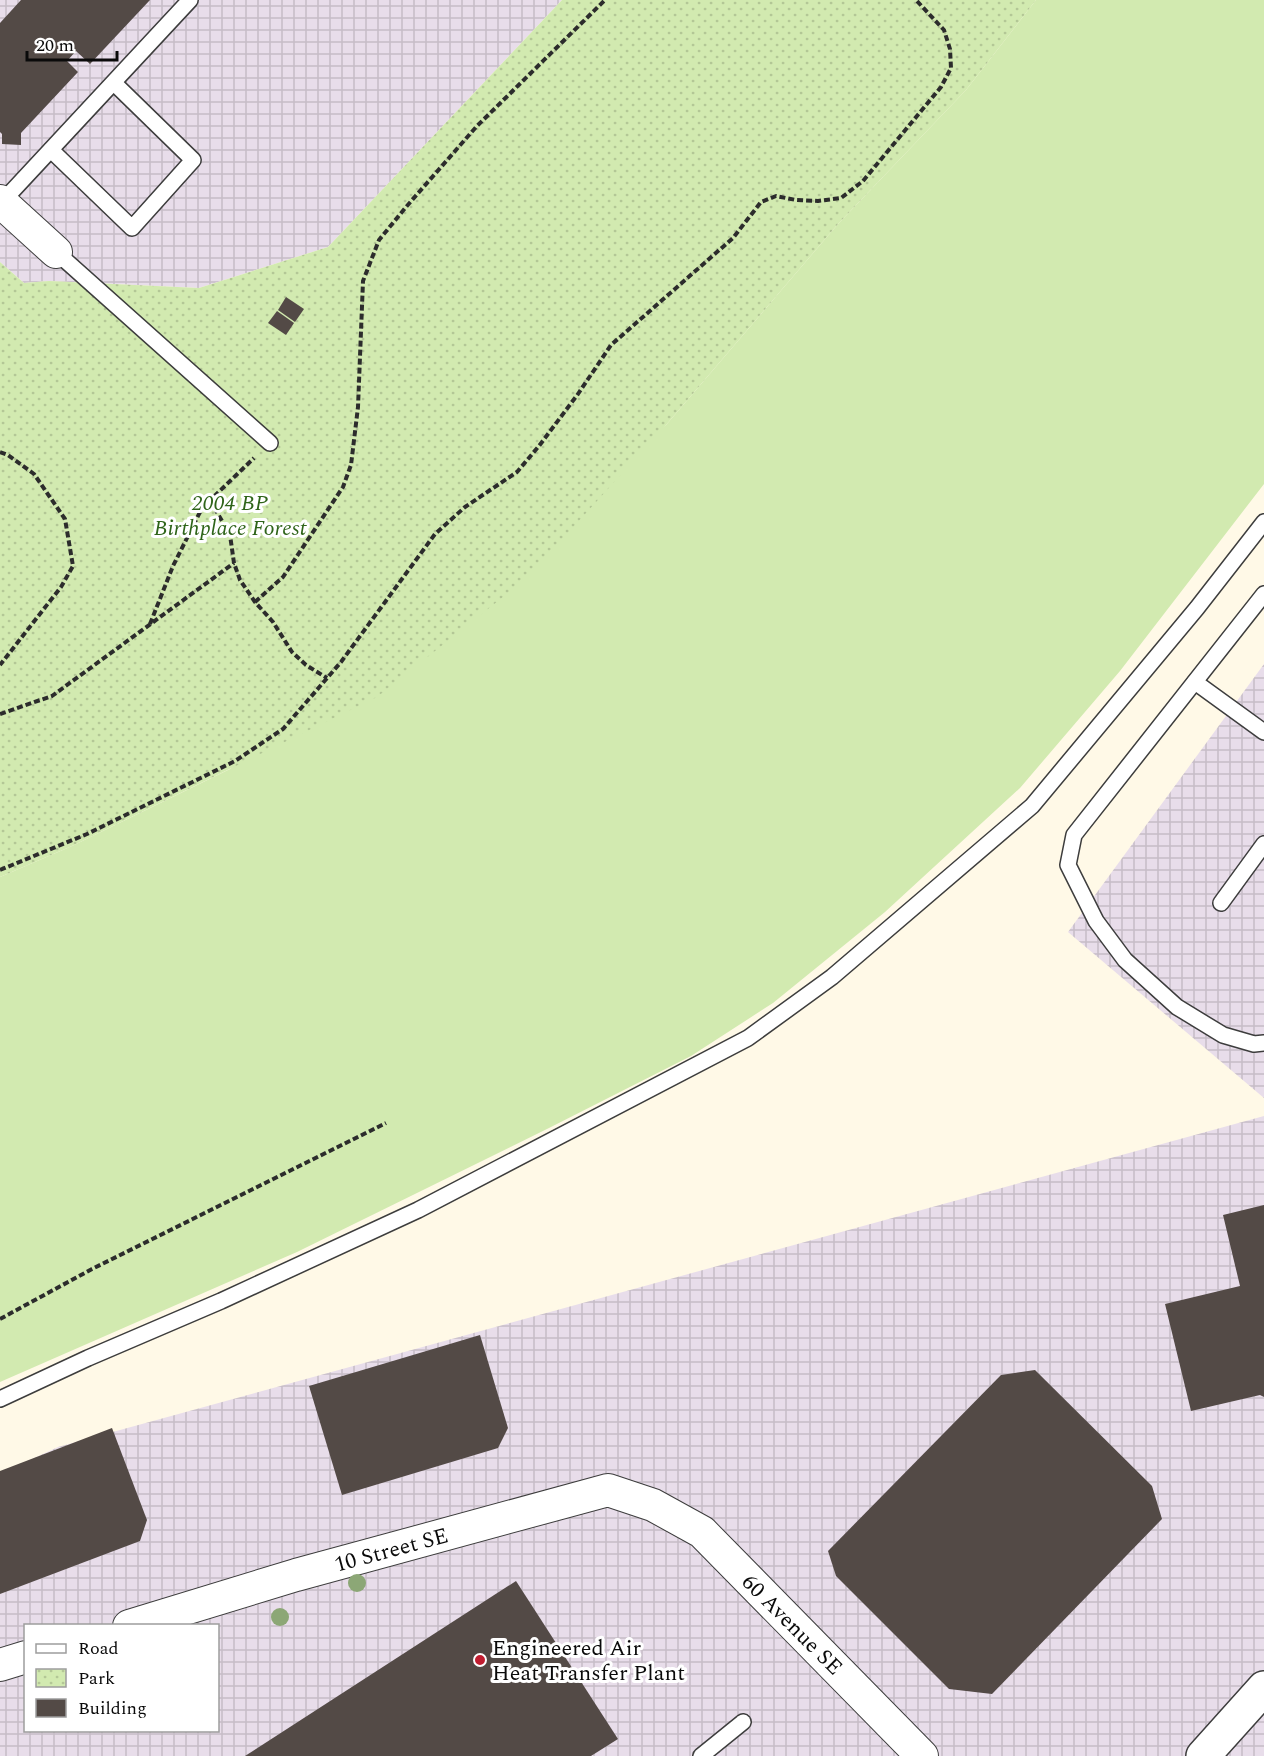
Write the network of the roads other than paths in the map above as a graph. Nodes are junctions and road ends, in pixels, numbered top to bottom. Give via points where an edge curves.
1 (190, 0) edge
2 (114, 83) junction
3 (51, 150) junction
4 (1, 201) edge
5 (56, 252) joint
6 (270, 443) road end
7 (1264, 522) edge
8 (1264, 594) edge
9 (1195, 682) junction
10 (1264, 732) edge
11 (1264, 844) edge
12 (1221, 903) dead end
13 (1264, 1043) edge
14 (0, 1399) edge
15 (653, 1505) joint
16 (136, 1624) edge
17 (24, 1658) edge
18 (0, 1665) edge
19 (1264, 1688) edge
20 (743, 1722) dead end
21 (701, 1756) edge
22 (922, 1756) edge
23 (1203, 1756) edge

1 - 2 lane
2 - 3 lane
2 - 3 lane via 194,160 132,228
3 - 4 lane
4 - 5 street
5 - 6 lane
7 - 14 lane via 1032,806 832,976 747,1038 418,1210
8 - 9 lane
9 - 10 lane
9 - 13 lane via 1074,835 1068,866 1096,921 1125,960 1177,1007 1223,1035
11 - 12 lane
15 - 16 street, 10 Street SE via 608,1490 296,1575
15 - 22 street, 60 Avenue SE via 702,1532
17 - 18 street
19 - 23 street
20 - 21 lane

